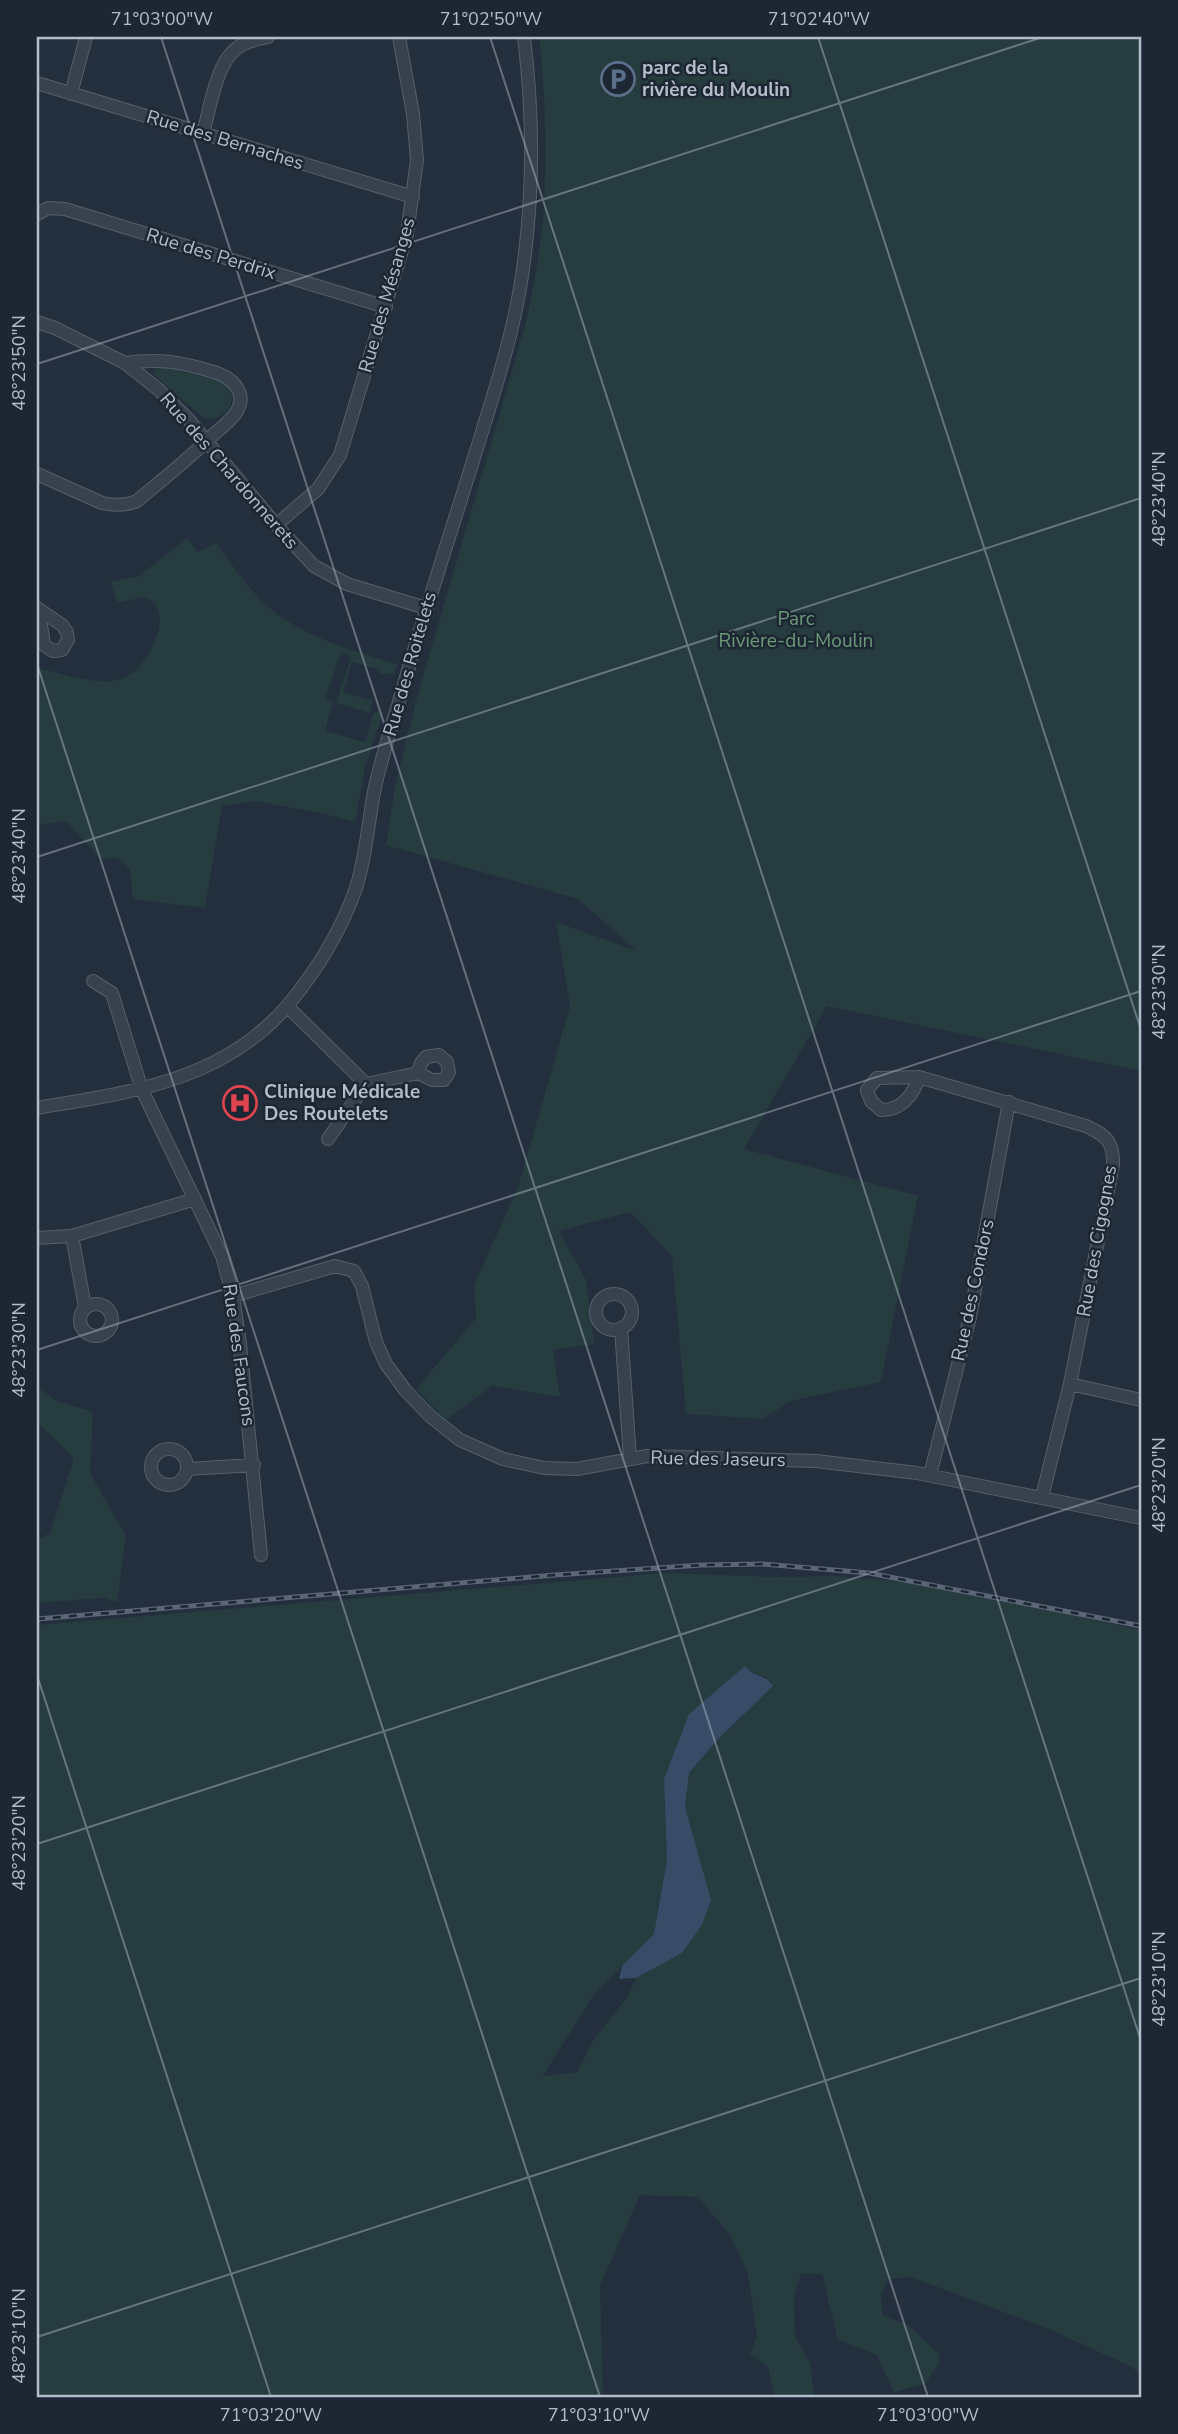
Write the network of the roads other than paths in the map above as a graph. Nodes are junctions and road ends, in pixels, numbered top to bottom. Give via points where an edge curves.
1 (86, 37) edge
2 (268, 37) edge
3 (399, 37) edge
4 (524, 37) edge
5 (37, 83) edge
6 (71, 94) junction
7 (203, 133) junction
8 (413, 197) junction
9 (37, 214) edge
10 (386, 307) junction
11 (37, 322) edge
12 (125, 363) junction
13 (207, 441) junction
14 (37, 474) edge
15 (276, 525) junction
16 (426, 608) junction
17 (93, 981) dead end
18 (287, 1006) junction
19 (418, 1073) dead end
20 (919, 1077) dead end
21 (366, 1084) junction
22 (142, 1090) junction
23 (1009, 1102) junction
24 (37, 1108) edge
25 (328, 1139) dead end
26 (195, 1199) junction
27 (72, 1236) junction
28 (37, 1238) edge
29 (233, 1296) junction
30 (86, 1307) dead end
31 (621, 1328) dead end
32 (1070, 1384) junction
33 (1141, 1400) edge
34 (630, 1459) junction
35 (254, 1465) junction
36 (187, 1469) dead end
37 (930, 1475) junction
38 (1042, 1497) junction
39 (1141, 1518) edge
40 (261, 1555) dead end

1 - 6 street
2 - 7 street via 237,47 229,55
3 - 8 street, Rue des Mésanges via 415,133
4 - 16 street, Rue des Roitelets via 532,172 521,285 499,374
5 - 6 street, Rue des Bernaches
6 - 7 street, Rue des Bernaches
7 - 8 street, Rue des Bernaches
8 - 10 street, Rue des Mésanges
9 - 10 street, Rue des Perdrix via 48,208 65,209
10 - 15 street, Rue des Mésanges via 340,455 318,489
11 - 12 street, Rue des Chardonnerets
12 - 13 street, Rue des Chardonnerets via 168,399
12 - 13 street via 168,360 231,380 239,394 238,408
13 - 14 street via 129,504 102,503
13 - 15 street, Rue des Chardonnerets
15 - 16 street, Rue des Chardonnerets via 306,558 334,579
16 - 18 street, Rue des Roitelets via 379,771 356,888 341,926
17 - 22 street, Rue des Faucons via 112,993
18 - 21 street
18 - 22 street, Rue des Roitelets via 229,1056 183,1078
19 - 21 street
20 - 23 street, Rue des Cigognes
21 - 25 street
22 - 24 street, Rue des Roitelets
22 - 26 street, Rue des Faucons
23 - 32 street, Rue des Cigognes via 1086,1126 1111,1143 1113,1165
23 - 37 street, Rue des Condors via 970,1317
26 - 27 street
26 - 29 street, Rue des Faucons via 222,1256
27 - 28 street
27 - 30 street
29 - 34 street, Rue des Jaseurs via 335,1266 354,1271 386,1364 430,1416 460,1440 503,1459 544,1468 597,1467
29 - 35 street, Rue des Faucons
31 - 34 street
32 - 33 street
32 - 38 street, Rue des Cigognes
34 - 37 street, Rue des Jaseurs via 816,1461
35 - 36 street
35 - 40 street, Rue des Faucons
37 - 38 street, Rue des Jaseurs
38 - 39 street, Rue des Jaseurs

